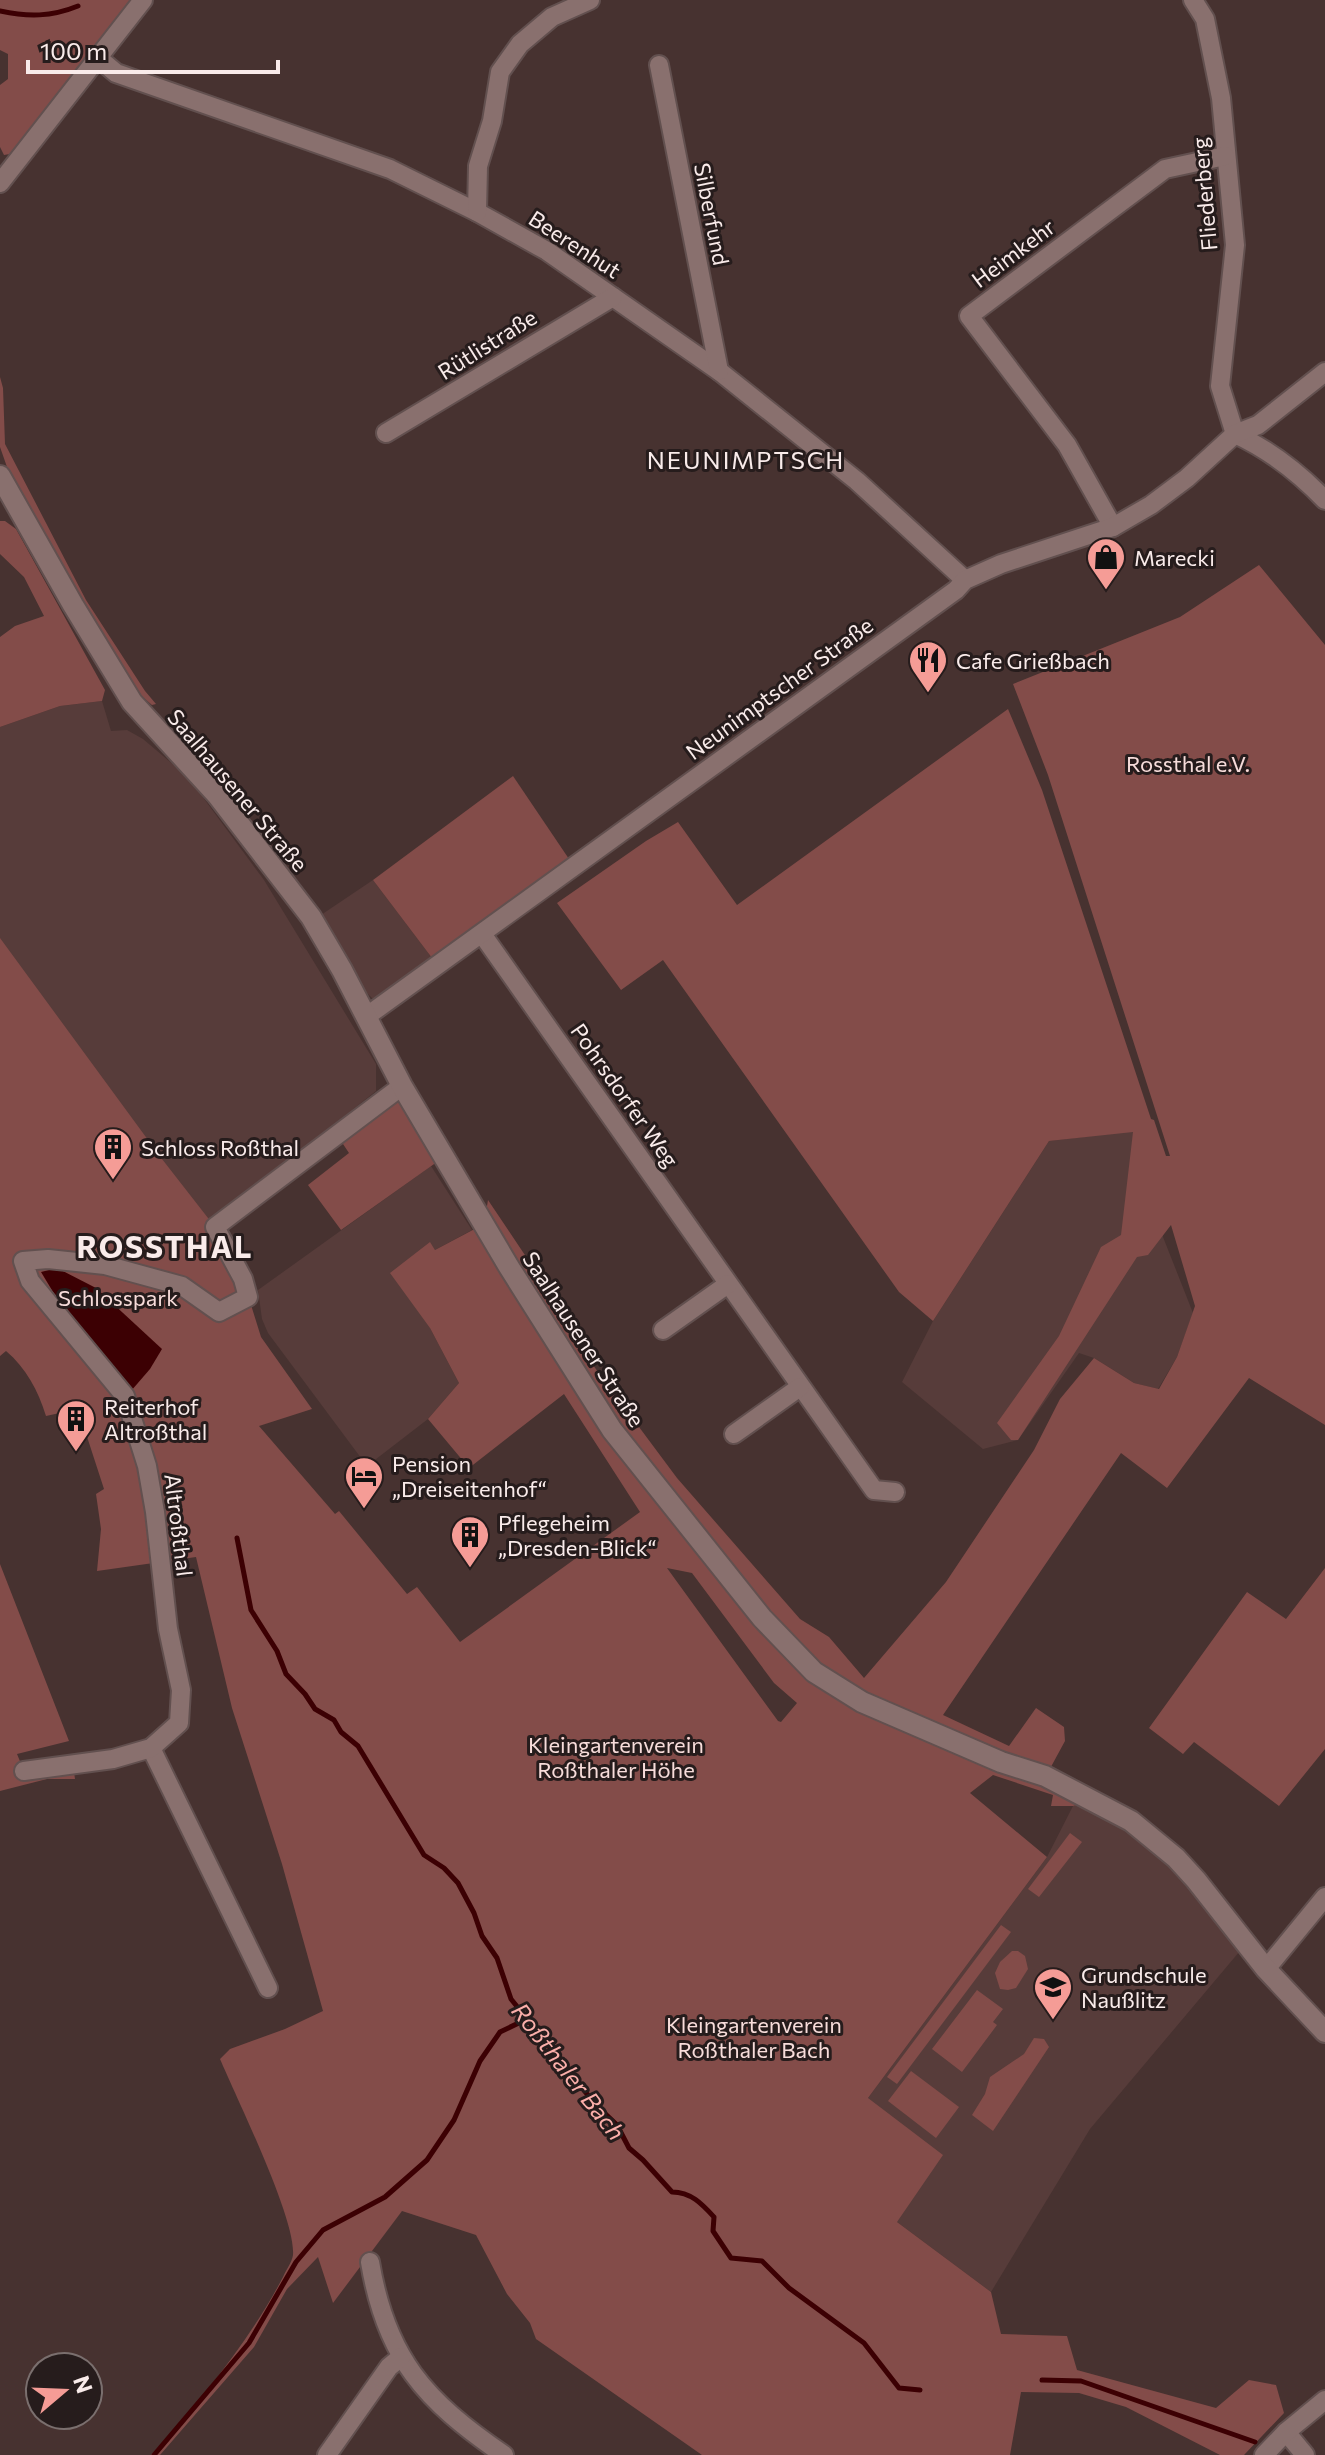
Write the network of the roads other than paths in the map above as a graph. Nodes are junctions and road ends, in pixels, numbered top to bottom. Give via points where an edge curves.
1 (143, 0) edge
2 (590, 0) edge
3 (1193, 0) edge
4 (97, 57) junction
5 (659, 65) dead end
6 (1225, 156) junction
7 (0, 183) edge
8 (477, 212) junction
9 (613, 297) junction
10 (719, 371) junction
11 (1325, 372) edge
12 (386, 433) dead end
13 (1235, 434) junction
14 (0, 476) edge
15 (1325, 500) edge
16 (6, 501) edge
17 (1113, 527) junction
18 (965, 580) junction
19 (482, 934) junction
20 (367, 1016) junction
21 (402, 1086) junction
22 (728, 1284) junction
23 (663, 1330) dead end
24 (800, 1387) junction
25 (734, 1434) dead end
26 (895, 1492) dead end
27 (151, 1748) junction
28 (24, 1771) dead end
29 (1325, 1897) edge
30 (1266, 1969) junction
31 (268, 1988) dead end
32 (1325, 2032) edge
33 (370, 2262) dead end
34 (401, 2357) junction
35 (1325, 2400) edge
36 (1286, 2432) junction
37 (327, 2455) edge
38 (504, 2455) edge
39 (1264, 2455) edge
40 (1305, 2455) edge

1 - 4 street
2 - 8 street via 552,17 520,44 500,72 478,166
3 - 6 street, Fliederberg via 1205,19 1213,53
4 - 7 street
4 - 8 street, Beerenhut via 116,73 390,169
5 - 10 street, Silberfund
6 - 13 street, Fliederberg via 1235,245 1220,386
6 - 17 street, Heimkehr via 1165,169 969,316 1067,445
8 - 9 street, Beerenhut via 547,251
9 - 10 street, Beerenhut
9 - 12 street, Rütlistraße
10 - 18 street, Beerenhut via 857,481
11 - 13 street, Neunimptscher Straße via 1258,425
13 - 15 street via 1258,444
13 - 17 street, Neunimptscher Straße via 1187,478
14 - 16 street, Saalhausener Straße
16 - 20 street, Saalhausener Straße via 132,702 267,857 311,917
17 - 18 street, Neunimptscher Straße
18 - 19 street, Neunimptscher Straße
19 - 20 street, Neunimptscher Straße
19 - 22 street, Pohrsdorfer Weg
20 - 21 street, Saalhausener Straße
21 - 27 street, Altroßthal via 215,1227 248,1297 219,1312 182,1286 105,1265 23,1261 30,1281 125,1396 147,1466 181,1690 179,1723
21 - 30 street, Saalhausener Straße via 612,1430 736,1586 814,1672 862,1702 1045,1776 1131,1821 1176,1858
22 - 23 street
22 - 24 street, Pohrsdorfer Weg
24 - 25 street
24 - 26 street, Pohrsdorfer Weg via 874,1490
27 - 28 street, Altroßthal via 113,1759
27 - 31 street
29 - 30 street
30 - 32 street, Saalhausener Straße
33 - 34 street via 377,2303
34 - 37 street
34 - 38 street via 431,2397
35 - 36 street
36 - 39 street
36 - 40 street

